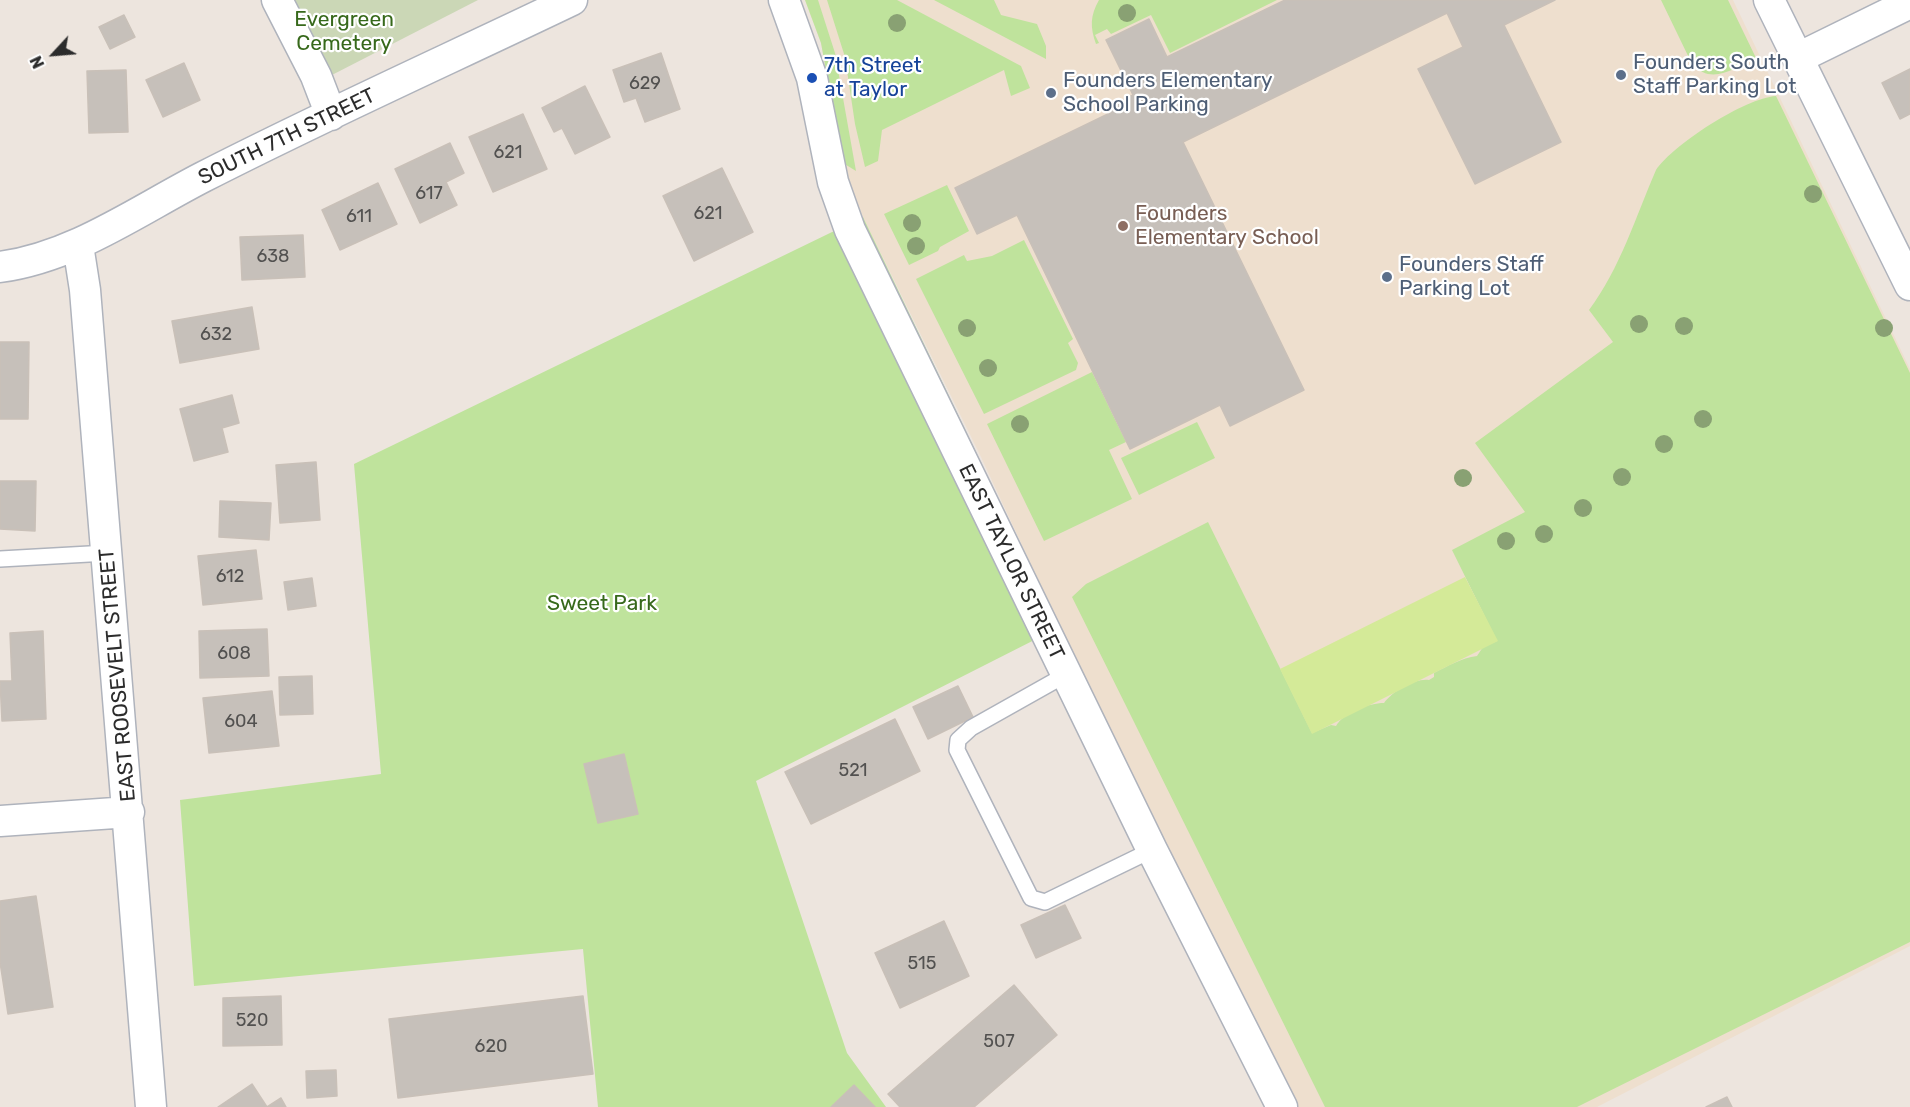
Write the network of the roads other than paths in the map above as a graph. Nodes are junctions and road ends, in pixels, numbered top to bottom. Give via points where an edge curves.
1 (277, 0) edge
2 (572, 0) edge
3 (784, 0) edge
4 (1769, 0) edge
5 (1910, 3) edge
6 (1798, 58) junction
7 (331, 115) junction
8 (78, 244) junction
9 (0, 267) edge
10 (1910, 285) edge
11 (107, 553) junction
12 (0, 559) edge
13 (1067, 674) junction
14 (129, 812) junction
15 (0, 820) edge
16 (1152, 850) junction
17 (151, 1107) edge
18 (1282, 1107) edge

1 - 7 street
2 - 7 street, SOUTH 7TH STREET
3 - 13 street, EAST TAYLOR STREET via 812,78 833,182 850,230
4 - 6 street
5 - 6 street
6 - 10 street
7 - 8 street, SOUTH 7TH STREET
8 - 9 street, SOUTH 7TH STREET via 25,264
8 - 11 street, EAST ROOSEVELT STREET
11 - 12 lane
11 - 14 street, EAST ROOSEVELT STREET
13 - 16 street, EAST TAYLOR STREET
13 - 16 lane via 971,728 958,740 957,750 1031,897 1045,902
14 - 15 street
14 - 17 street, EAST ROOSEVELT STREET
16 - 18 street, EAST TAYLOR STREET

